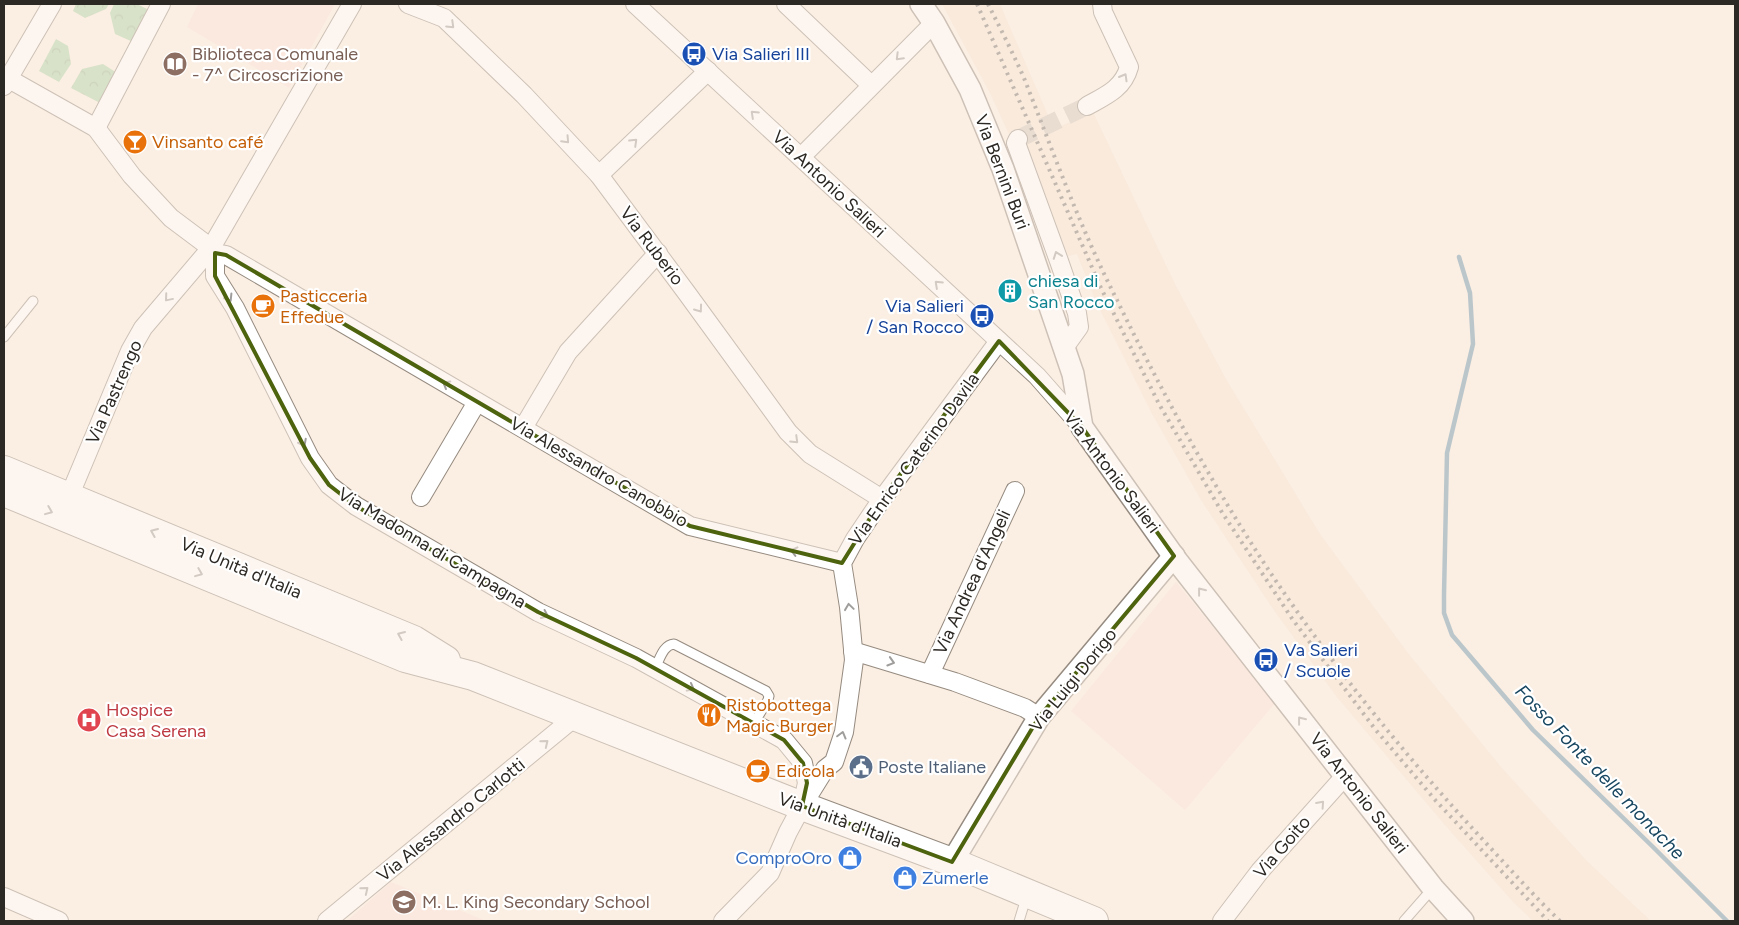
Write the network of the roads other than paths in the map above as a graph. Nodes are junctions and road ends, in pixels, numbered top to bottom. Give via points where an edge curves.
1 (52, 4) edge
2 (161, 4) edge
3 (352, 4) edge
4 (408, 4) edge
5 (635, 4) edge
6 (786, 4) edge
7 (921, 4) edge
8 (1102, 4) edge
9 (934, 22) junction
10 (708, 71) junction
11 (6, 82) edge
12 (871, 85) junction
13 (1086, 106) tunnel mouth
14 (96, 128) junction
15 (1018, 139) dead end
16 (801, 157) junction
17 (599, 175) junction
18 (213, 251) junction
19 (658, 253) junction
20 (33, 301) dead end
21 (4, 337) edge
22 (999, 341) junction
23 (1064, 348) junction
24 (477, 402) junction
25 (1082, 427) junction
26 (523, 428) junction
27 (4, 470) edge
28 (1015, 490) dead end
29 (4, 492) edge
30 (69, 497) junction
31 (421, 497) dead end
32 (882, 499) junction
33 (1174, 556) junction
34 (842, 563) junction
35 (853, 651) junction
36 (655, 668) junction
37 (930, 674) junction
38 (474, 676) junction
39 (575, 718) junction
40 (1040, 718) junction
41 (754, 723) junction
42 (814, 766) junction
43 (1345, 776) junction
44 (802, 806) junction
45 (952, 862) junction
46 (1433, 888) junction
47 (1028, 893) junction
48 (4, 897) edge
49 (59, 921) edge
50 (327, 921) edge
51 (723, 921) edge
52 (1019, 921) edge
53 (1094, 921) edge
54 (1222, 921) edge
55 (1404, 921) edge
56 (1463, 921) edge

1 - 11 street
2 - 14 street
3 - 18 street, Via Pastrengo
4 -> 17 street, Via Ruberio via 444,18 524,95
5 - 10 street, Via Antonio Salieri
6 - 12 street
7 - 9 street, Via Bernini Buri
13 -> 8 street via 1116,89 1126,78 1129,68
9 -> 12 street
9 - 23 street, Via Bernini Buri via 970,90 1003,169
16 -> 10 street, Via Antonio Salieri
17 -> 10 street
11 - 14 street
12 - 16 street
14 - 18 street via 132,176 170,218
23 -> 15 street, Via Bernini Buri via 1079,327 1077,313 1016,143
22 -> 16 street, Via Antonio Salieri
17 - 19 street, Via Ruberio
24 -> 18 street, Via Alessandro Canobbio via 226,255
18 -> 30 street, Via Pastrengo via 143,328 130,351
18 -> 36 street, Via Madonna di Campagna via 215,276 235,308 310,458 329,485 356,506 538,612
19 - 26 street via 568,352
19 -> 32 street, Via Ruberio via 788,432 810,454
20 - 21 lane
22 - 25 street, Via Antonio Salieri via 1037,376
22 - 32 street, Via Enrico Caterino Davila
23 - 25 street, Via Bernini Buri via 1073,374
24 - 26 street, Via Alessandro Canobbio
24 - 31 street
25 - 33 street, Via Antonio Salieri
34 -> 26 street, Via Alessandro Canobbio via 690,526
27 - 30 main road, Via Unità d'Italia
28 - 37 street, Via Andrea d'Angeli
29 -> 38 main road, Via Unità d'Italia via 404,658
38 -> 30 main road, Via Unità d'Italia via 414,640
32 - 34 street, Via Enrico Caterino Davila
33 - 40 street, Via Luigi Dorigo
43 -> 33 street, Via Antonio Salieri
35 -> 34 street, Via Enrico Caterino Davila
35 -> 37 street, Via Andrea d'Angeli
42 -> 35 street, Via Enrico Caterino Davila via 834,762 844,732
36 -> 41 street, Via Madonna di Campagna
36 - 41 lane via 665,648 674,644 766,691 768,700
37 - 40 street, Via Andrea d'Angeli via 1025,708
38 - 39 main road, Via Unità d'Italia
39 - 44 main road, Via Unità d'Italia
50 -> 39 street, Via Alessandro Carlotti
40 - 45 street, Via Luigi Dorigo
41 - 42 street, Via Madonna di Campagna via 784,740
42 - 44 street, Via Enrico Caterino Davila
43 - 46 street, Via Antonio Salieri
54 -> 43 street, Via Goito via 1260,871
44 - 45 main road, Via Unità d'Italia
44 - 51 street, Via Enrico Caterino Davila via 770,873
45 - 47 main road, Via Unità d'Italia
46 - 55 lane
46 - 56 street, Via Antonio Salieri
47 - 52 lane
47 - 53 main road, Via Unità d'Italia
48 - 49 street

